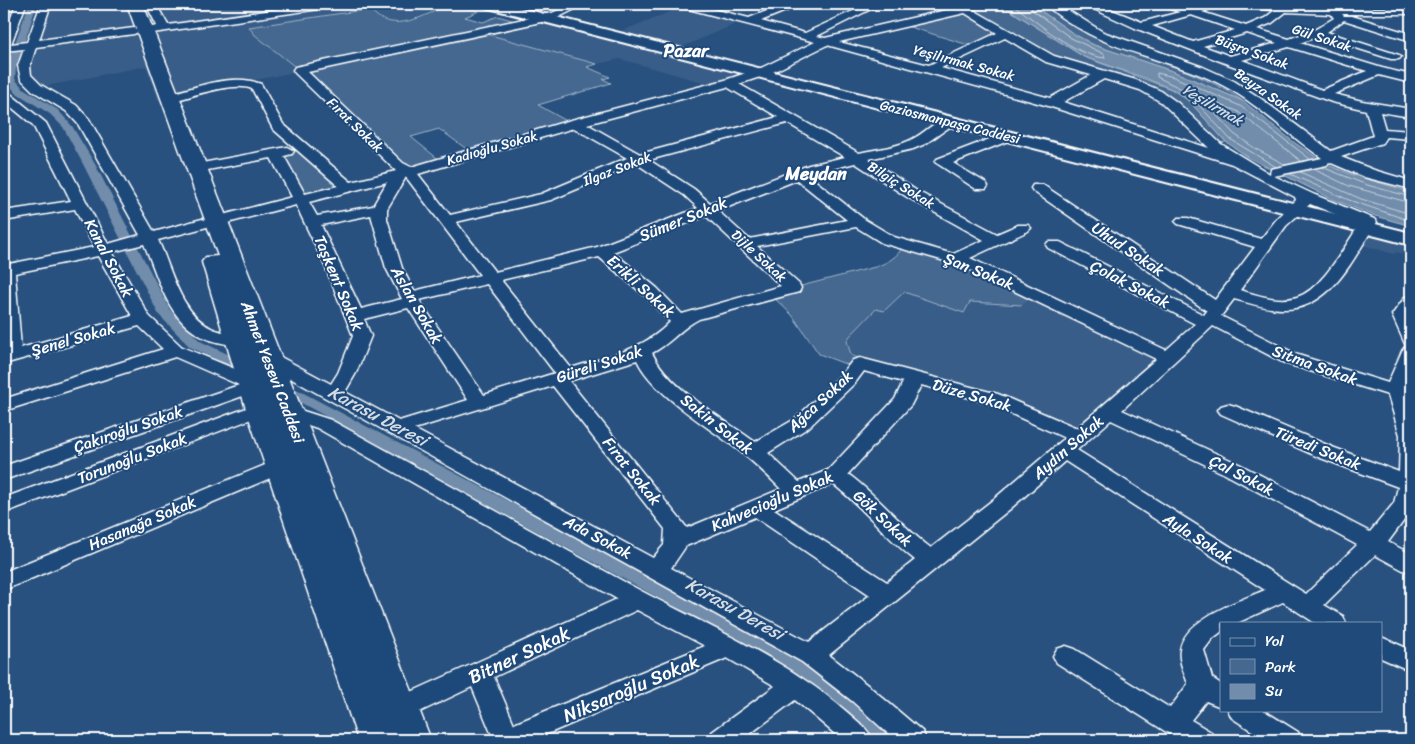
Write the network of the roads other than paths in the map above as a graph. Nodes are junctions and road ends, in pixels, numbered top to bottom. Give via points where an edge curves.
1 (20, 4) edge
2 (46, 4) edge
3 (124, 4) edge
4 (135, 4) edge
5 (151, 4) edge
6 (334, 4) edge
7 (490, 4) edge
8 (509, 4) edge
9 (580, 4) edge
10 (686, 4) edge
11 (794, 4) edge
12 (876, 4) edge
13 (1051, 4) edge
14 (1088, 4) edge
15 (1166, 4) edge
16 (1213, 4) edge
17 (1249, 4) edge
18 (1315, 4) edge
19 (1394, 4) edge
20 (960, 6) edge
21 (1282, 9) junction
22 (1411, 11) edge
23 (1192, 12) junction
24 (1333, 13) junction
25 (549, 17) junction
26 (750, 22) junction
27 (1140, 25) junction
28 (1246, 29) junction
29 (148, 30) junction
30 (1316, 32) junction
31 (6, 33) edge
32 (1005, 33) junction
33 (807, 36) junction
34 (1101, 36) junction
35 (1411, 38) edge
36 (827, 41) junction
37 (1288, 43) junction
38 (33, 45) junction
39 (1192, 46) junction
40 (4, 48) edge
41 (1395, 57) dead end
42 (1230, 60) junction
43 (1193, 67) junction
44 (930, 69) junction
45 (1378, 71) junction
46 (762, 72) junction
47 (1101, 75) junction
48 (1411, 79) edge
49 (729, 83) junction
50 (1323, 94) junction
51 (4, 95) edge
52 (170, 98) junction
53 (1051, 103) junction
54 (1372, 107) junction
55 (1411, 113) edge
56 (789, 118) junction
57 (949, 121) junction
58 (576, 123) junction
59 (1379, 133) junction
60 (1411, 134) edge
61 (1008, 136) junction
62 (303, 148) junction
63 (275, 153) junction
64 (855, 156) junction
65 (638, 159) junction
66 (1325, 159) junction
67 (1238, 161) junction
68 (197, 168) junction
69 (1276, 172) dead end
70 (404, 173) junction
71 (1411, 173) edge
72 (798, 174) junction
73 (1392, 180) junction
74 (1411, 185) edge
75 (981, 186) dead end
76 (349, 188) junction
77 (1038, 188) dead end
78 (301, 200) junction
79 (1298, 203) junction
80 (80, 204) junction
81 (708, 208) junction
82 (379, 209) junction
83 (4, 216) edge
84 (446, 220) junction
85 (1182, 221) dead end
86 (209, 222) junction
87 (312, 222) junction
88 (859, 222) junction
89 (1367, 224) junction
90 (1023, 228) dead end
91 (1411, 234) edge
92 (149, 238) junction
93 (1411, 239) edge
94 (996, 240) junction
95 (746, 244) junction
96 (1054, 245) dead end
97 (1265, 245) junction
98 (103, 250) junction
99 (602, 251) junction
100 (957, 258) junction
101 (5, 270) edge
102 (490, 276) junction
103 (793, 288) joint
104 (1231, 293) junction
105 (410, 299) junction
106 (1411, 301) edge
107 (355, 316) junction
108 (1212, 317) junction
109 (142, 319) junction
110 (679, 321) junction
111 (1411, 340) edge
112 (176, 350) junction
113 (249, 351) junction
114 (1411, 351) edge
115 (642, 352) junction
116 (9, 358) edge
117 (1168, 358) junction
118 (860, 364) joint
119 (561, 377) junction
120 (914, 379) junction
121 (1396, 391) junction
122 (334, 394) junction
123 (263, 397) junction
124 (479, 402) junction
125 (4, 405) edge
126 (1228, 410) dead end
127 (1110, 411) junction
128 (397, 428) junction
129 (1411, 435) edge
130 (1072, 444) junction
131 (754, 452) junction
132 (280, 466) junction
133 (4, 473) edge
134 (835, 475) junction
135 (1409, 483) junction
136 (797, 492) junction
137 (1408, 505) edge
138 (4, 506) edge
139 (757, 508) junction
140 (677, 541) junction
141 (1373, 543) junction
142 (931, 560) junction
143 (1411, 564) edge
144 (657, 569) junction
145 (4, 581) edge
146 (1284, 592) junction
147 (888, 595) junction
148 (638, 600) junction
149 (1307, 607) junction
150 (1332, 622) edge
151 (1382, 646) edge
152 (728, 647) junction
153 (811, 655) junction
154 (1066, 656) dead end
155 (1411, 661) edge
156 (478, 673) junction
157 (795, 686) junction
158 (1211, 690) edge
159 (400, 709) junction
160 (1244, 712) edge
161 (1173, 723) junction
162 (378, 740) edge
163 (411, 740) edge
164 (507, 740) edge
165 (722, 740) edge
166 (860, 740) edge
167 (913, 740) edge
168 (1201, 740) edge
169 (1288, 740) edge

1 - 31 street
2 - 38 street
3 - 29 highway, Ahmet Yesevi Caddesi
4 - 29 highway, Ahmet Yesevi Caddesi
5 - 29 street
6 - 29 street
7 - 25 main road, Gaziosmanpaşa Caddesi
8 - 25 main road, Gaziosmanpaşa Caddesi
9 - 25 street
10 - 26 street, Yeşilırmak Sokak
11 - 26 street
12 - 33 street
13 - 34 street, Beyza Sokak
14 - 27 street, Büşra Sokak
15 - 23 street, Gül Sokak
16 - 23 street
17 - 21 street
18 - 24 street
19 - 22 street
20 - 32 street
20 - 36 street
21 - 24 street
21 - 28 street via 1277,17
22 - 24 street
23 - 27 street
23 - 28 street, Gül Sokak
24 - 30 street via 1340,19
24 - 35 street
25 - 46 main road, Gaziosmanpaşa Caddesi
25 - 70 street, Fırat Sokak via 299,70
26 - 33 street, Yeşilırmak Sokak
27 - 34 street
27 - 39 street, Büşra Sokak
28 - 37 street, Gül Sokak
28 - 39 street
29 - 38 street
29 - 52 highway, Ahmet Yesevi Caddesi
29 - 86 highway, Ahmet Yesevi Caddesi
30 - 37 street
30 - 41 street
31 - 40 street
32 - 44 street
32 - 47 street via 1047,58
33 - 36 street, Yeşilırmak Sokak
34 - 43 street, Beyza Sokak
36 - 44 street, Yeşilırmak Sokak
36 - 46 street
37 - 42 street
37 - 45 street, Gül Sokak
38 - 40 street
38 - 92 street via 24,66 25,76 34,86 71,108 84,122
39 - 42 street, Büşra Sokak
42 - 43 street
42 - 50 street, Büşra Sokak
43 - 66 street, Beyza Sokak via 1244,92
44 - 53 street, Yeşilırmak Sokak
45 - 48 street, Gül Sokak
45 - 50 street
46 - 49 street, Kadıoğlu Sokak
46 - 57 main road, Gaziosmanpaşa Caddesi
46 - 79 main road, Gaziosmanpaşa Caddesi
47 - 53 street
47 - 67 street via 1157,94 1212,144
49 - 56 street, Bilgiç Sokak
49 - 58 street, Kadıoğlu Sokak
50 - 54 street, Büşra Sokak
51 - 80 street, Kanal Sokak via 39,123
52 - 62 street via 238,83 256,85 278,126
52 - 68 highway, Ahmet Yesevi Caddesi
53 - 67 street, Yeşilırmak Sokak
54 - 55 street, Büşra Sokak
54 - 59 street
56 - 64 street, Bilgiç Sokak
56 - 65 street, Ilgaz Sokak
57 - 61 main road, Gaziosmanpaşa Caddesi
57 - 64 street, Sümer Sokak via 915,143
58 - 65 street, Dijle Sokak
58 - 70 street, Kadıoğlu Sokak
59 - 60 street
59 - 66 street via 1380,137 1373,143
61 - 75 street via 942,162
61 - 79 main road, Gaziosmanpaşa Caddesi
62 - 63 street
62 - 76 street
63 - 68 street
63 - 78 street, Taşkent Sokak
64 - 72 street, Sümer Sokak
64 - 94 street, Bilgiç Sokak via 912,194
65 - 81 street, Dijle Sokak
65 - 84 street, Ilgaz Sokak via 546,197
66 - 69 street
66 - 73 street, Beyza Sokak
67 - 79 street
68 - 86 highway, Ahmet Yesevi Caddesi
70 - 76 street, Kadıoğlu Sokak
70 - 82 street
70 - 84 street, Fırat Sokak
71 - 73 street
72 - 81 street, Sümer Sokak
72 - 88 street, Şan Sokak
73 - 74 street, Beyza Sokak
76 - 78 street, Kadıoğlu Sokak
77 - 108 street, Uhud Sokak
78 - 86 street, Kadıoğlu Sokak
78 - 87 street, Taşkent Sokak
79 - 89 main road, Gaziosmanpaşa Caddesi
79 - 97 street, Aydın Sokak
80 - 83 street
80 - 98 street, Kanal Sokak
81 - 95 street, Dijle Sokak
81 - 99 street, Sümer Sokak
82 - 87 street
82 - 105 street, Aslan Sokak via 394,268
84 - 102 street, Fırat Sokak
85 - 97 street
86 - 92 street
86 - 113 highway, Ahmet Yesevi Caddesi
86 - 113 highway, Ahmet Yesevi Caddesi
87 - 107 street, Taşkent Sokak
88 - 95 street
88 - 100 street, Şan Sokak via 888,240
89 - 91 main road, Gaziosmanpaşa Caddesi
89 - 93 main road, Gaziosmanpaşa Caddesi
89 - 104 street via 1326,286 1312,298 1277,304
90 - 94 street
92 - 98 street
92 - 113 street via 187,318 197,328
94 - 100 street
95 - 103 street, Dijle Sokak
96 - 108 street, Çolak Sokak
97 - 104 street, Aydın Sokak
98 - 101 street
98 - 109 street, Kanal Sokak
99 - 102 street, Sümer Sokak
99 - 110 street, Erikli Sokak via 651,292
100 - 117 street, Şan Sokak
101 - 116 street
102 - 105 street, Sümer Sokak
102 - 119 street, Fırat Sokak
103 - 110 street, Güreli Sokak
104 - 108 street, Aydın Sokak
105 - 107 street, Sümer Sokak
105 - 124 street, Aslan Sokak
106 - 111 street via 1401,315
107 - 122 street, Taşkent Sokak via 362,336 347,373
108 - 117 street, Aydın Sokak
108 - 121 street, Sıtma Sokak via 1291,359
109 - 112 street, Kanal Sokak
109 - 116 street, Şenel Sokak
110 - 115 street, Güreli Sokak via 667,336
112 - 123 street, Kanal Sokak
112 - 125 street
113 - 122 street, Ada Sokak
113 - 123 highway, Ahmet Yesevi Caddesi
113 - 123 highway, Ahmet Yesevi Caddesi
114 - 121 street
115 - 119 street, Güreli Sokak
115 - 131 street, Sakin Sokak via 660,379
117 - 127 street, Aydın Sokak
118 - 120 street, Düze Sokak
118 - 131 street, Ağca Sokak via 802,423
119 - 124 street, Güreli Sokak
119 - 140 street, Fırat Sokak via 670,518 676,527
120 - 130 street, Düze Sokak via 996,400
120 - 134 street, Kahvecioğlu Sokak via 904,400
121 - 129 street
122 - 128 street, Ada Sokak
123 - 132 highway, Ahmet Yesevi Caddesi
123 - 133 street, Çakıroğlu Sokak
123 - 138 street, Torunoğlu Sokak
123 - 148 street, Ada Sokak via 324,424
123 - 159 highway, Ahmet Yesevi Caddesi
124 - 128 street, Güreli Sokak
126 - 135 street, Türedi Sokak via 1325,452
127 - 130 street, Aydın Sokak
127 - 141 street, Çal Sokak via 1232,469
128 - 144 street, Ada Sokak
129 - 135 street
130 - 142 street, Aydın Sokak
130 - 146 street, Ayla Sokak
131 - 136 street, Sakin Sokak
132 - 145 street, Hasanağa Sokak
132 - 162 highway, Ahmet Yesevi Caddesi
134 - 136 street, Kahvecioğlu Sokak
134 - 142 street, Gök Sokak via 860,494 903,539
135 - 137 street
136 - 139 street, Kahvecioğlu Sokak
137 - 141 street
139 - 140 street, Kahvecioğlu Sokak
139 - 147 street
140 - 144 street via 673,551
141 - 143 street, Çal Sokak
141 - 149 street
142 - 147 street, Aydın Sokak
144 - 153 street, Ada Sokak
146 - 149 street, Ayla Sokak
146 - 158 street via 1235,613 1194,642 1192,651
147 - 153 street, Aydın Sokak
148 - 152 street, Ada Sokak
148 - 156 street, Bitner Sokak
149 - 150 street, Ayla Sokak
151 - 155 street
152 - 157 street, Ada Sokak
152 - 164 street, Niksaroğlu Sokak
153 - 167 street, Ada Sokak
154 - 161 street
156 - 159 street, Bitner Sokak
156 - 164 street
157 - 165 street
157 - 166 street, Ada Sokak
158 - 161 street via 1196,694
159 - 163 highway, Ahmet Yesevi Caddesi
160 - 169 street
161 - 168 street

